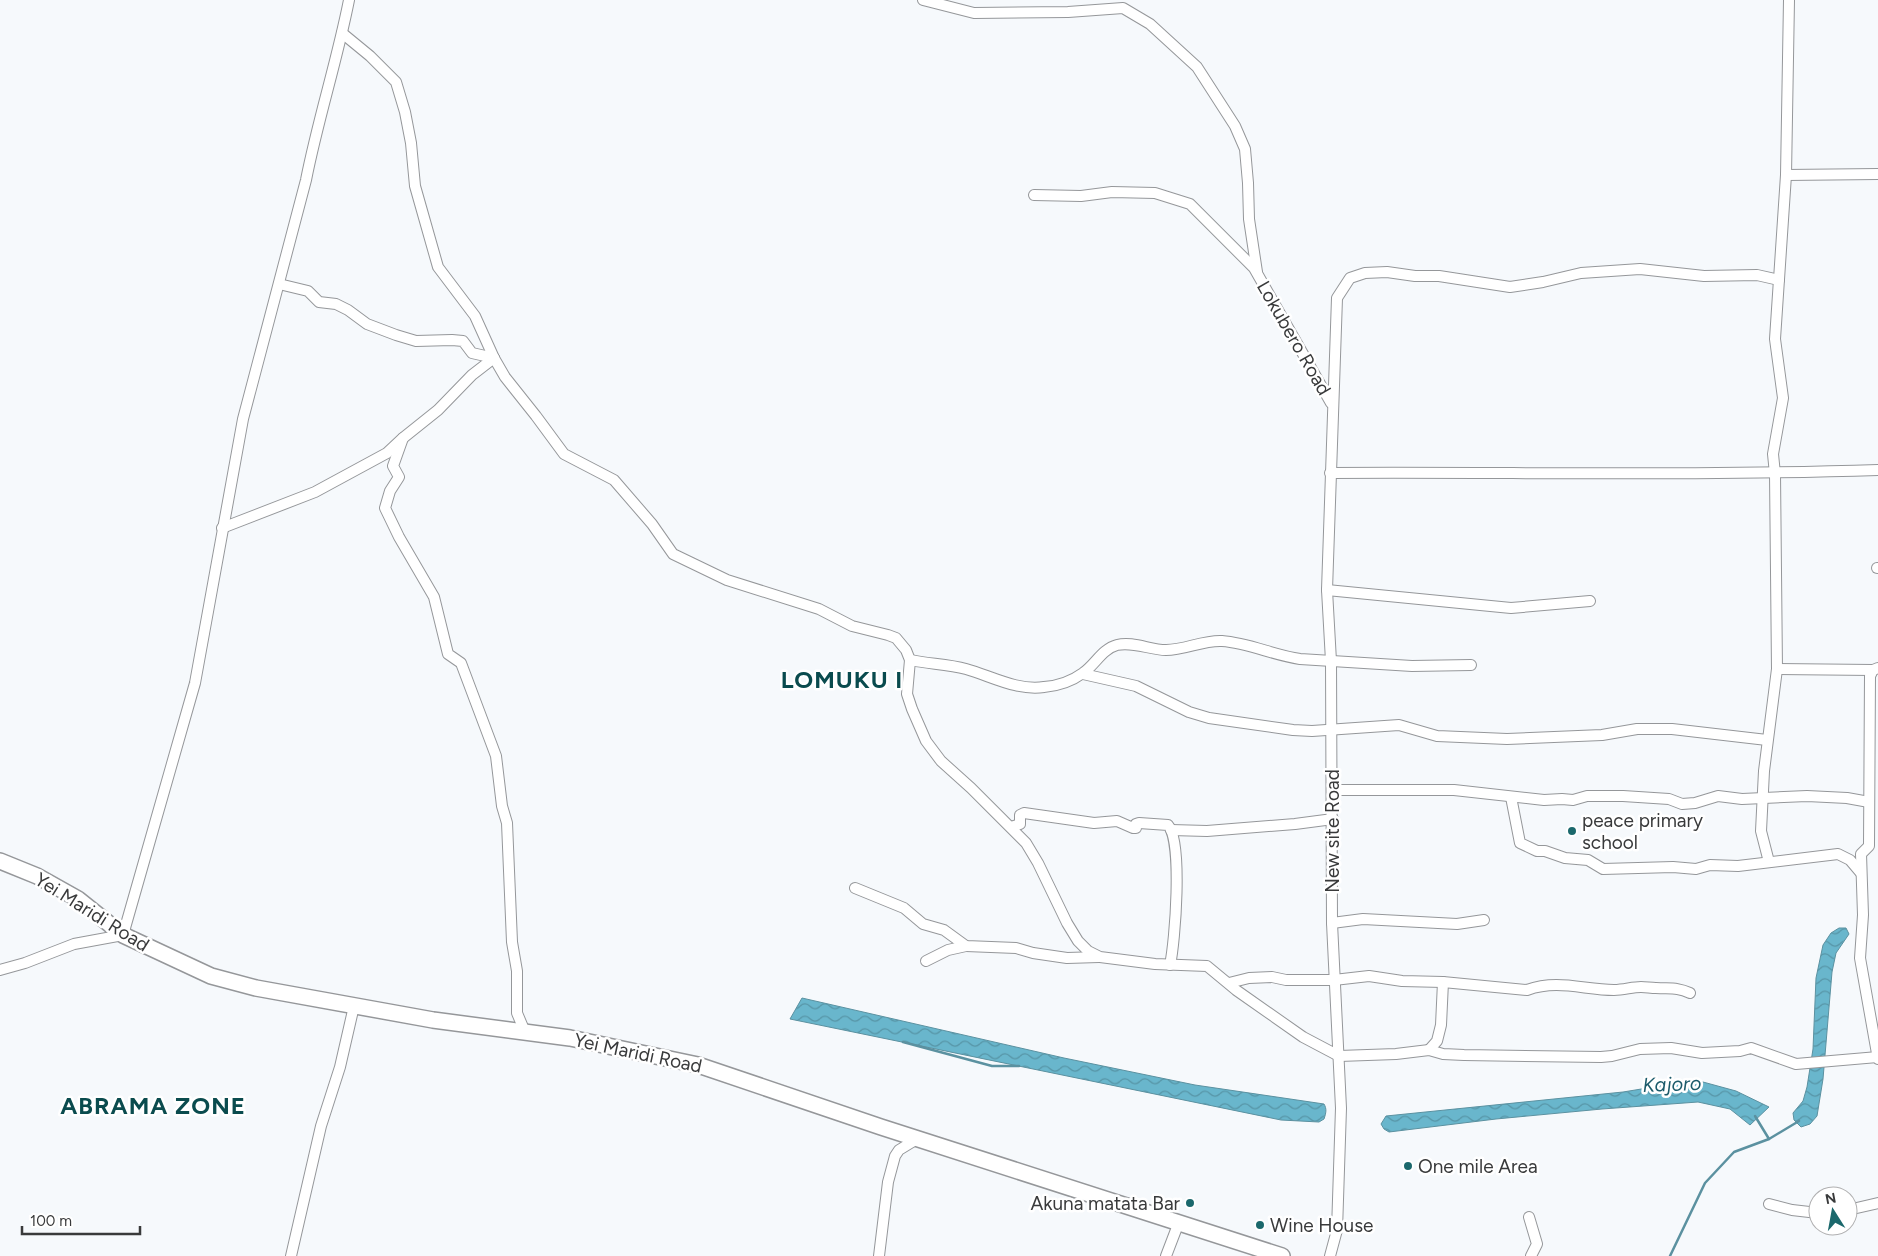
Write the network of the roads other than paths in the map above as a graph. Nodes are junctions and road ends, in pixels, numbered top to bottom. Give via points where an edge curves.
1 (349, 0) edge
2 (923, 0) edge
3 (1789, 0) edge
4 (342, 33) junction
5 (1878, 174) edge
6 (1786, 175) junction
7 (1034, 195) dead end
8 (1256, 272) junction
9 (1780, 280) junction
10 (278, 284) junction
11 (494, 358) junction
12 (1332, 404) junction
13 (403, 438) junction
14 (1878, 470) edge
15 (1330, 473) junction
16 (1775, 474) junction
17 (222, 528) junction
18 (1327, 590) junction
19 (1590, 601) dead end
20 (910, 660) junction
21 (1332, 661) junction
22 (1471, 665) dead end
23 (1776, 669) junction
24 (1876, 669) edge
25 (1082, 674) junction
26 (1332, 730) junction
27 (1766, 740) junction
28 (1332, 790) junction
29 (1511, 798) junction
30 (1763, 798) junction
31 (1869, 802) junction
32 (1333, 819) junction
33 (1011, 827) junction
34 (1171, 830) junction
35 (0, 861) edge
36 (1769, 862) junction
37 (1861, 873) junction
38 (855, 888) dead end
39 (1484, 920) dead end
40 (1332, 923) junction
41 (122, 935) junction
42 (966, 946) junction
43 (1100, 957) junction
44 (926, 961) dead end
45 (1170, 965) junction
46 (0, 970) edge
47 (1334, 980) junction
48 (1443, 982) junction
49 (1228, 983) junction
50 (1690, 993) dead end
51 (354, 1006) junction
52 (1875, 1026) edge
53 (525, 1032) junction
54 (1429, 1050) junction
55 (1339, 1056) junction
56 (1878, 1058) edge
57 (917, 1139) junction
58 (1768, 1204) dead end
59 (1878, 1204) edge
60 (1858, 1208) edge
61 (1808, 1212) edge
62 (1529, 1217) dead end
63 (1179, 1222) junction
64 (291, 1256) edge
65 (880, 1256) edge
66 (1166, 1256) edge
67 (1282, 1256) edge
68 (1330, 1256) edge
69 (1531, 1256) edge

1 - 4 street
2 - 8 street via 974,13 1123,8 1150,24 1197,67 1235,126 1245,149
3 - 6 street
4 - 10 street
4 - 11 street via 396,82 408,128 415,186 438,267 475,316
5 - 6 street
6 - 9 street
7 - 8 street via 1155,193 1190,204
8 - 12 street, Lokubero Road
9 - 12 street, New site Road via 1757,274 1704,276 1640,269 1581,273 1510,287 1439,276 1365,273 1350,278 1336,298
9 - 16 street via 1775,339 1782,398 1773,454
10 - 11 street via 308,291 319,302 336,304 367,324 396,335 416,341 463,341 472,353
10 - 17 street via 243,419
11 - 13 street via 472,374 438,410
11 - 20 street via 564,454 614,480 673,554 726,580 819,609 852,626 896,638
12 - 15 street, New site Road
13 - 17 street via 387,453 315,492
13 - 53 street via 393,466 399,477 385,508 434,597 448,654 461,663 496,756 507,823 517,1013
14 - 16 street
15 - 16 street
15 - 18 street, New site Road
16 - 23 street
17 - 41 street via 195,683
18 - 19 street via 1511,608
18 - 21 street, New site Road
20 - 25 street via 966,669 1028,688 1057,685
20 - 33 street via 907,694 926,741 941,761
21 - 22 street via 1412,666
21 - 25 street via 1283,657 1252,646 1224,641 1166,650 1126,644 1108,649
21 - 26 street, New site Road
23 - 24 street
23 - 27 street
24 - 31 street via 1870,676
25 - 26 street via 1136,686 1208,718 1293,730
26 - 27 street via 1399,725 1437,736 1507,739 1672,729
26 - 28 street, New site Road
27 - 30 street
28 - 29 street via 1454,790
28 - 32 street, New site Road
29 - 30 street via 1574,800 1588,796 1623,796 1669,799 1682,804 1718,796
29 - 36 street via 1520,843 1537,851 1588,860 1603,869 1696,869 1710,865
30 - 31 street via 1807,796
30 - 36 street via 1761,831
31 - 37 street via 1869,846 1861,854
32 - 34 street via 1207,831
32 - 40 street, New site Road
33 - 34 street via 1020,824 1020,815 1024,813 1094,823 1117,821 1133,828 1139,823 1164,824
33 - 43 street via 1038,863 1078,941
34 - 45 street via 1176,883
35 - 41 main road, Yei Maridi Road via 37,876 78,899
36 - 37 street via 1838,854 1850,860
37 - 52 street via 1860,958
38 - 42 street via 904,908 923,924 944,930
39 - 40 street via 1456,924 1380,919
40 - 47 street, New site Road
41 - 46 street via 74,944
41 - 51 main road, Yei Maridi Road via 211,976 256,988
42 - 43 street via 1016,948 1067,958
42 - 44 street via 948,950
43 - 45 street
45 - 49 street via 1207,966
47 - 48 street via 1369,976
47 - 49 street via 1272,977
47 - 55 street, New site Road
48 - 50 street via 1527,990 1555,985 1613,990 1640,986 1678,988
48 - 54 street via 1438,1041
49 - 55 street via 1303,1037
51 - 53 main road, Yei Maridi Road
51 - 64 street via 340,1067 321,1126
52 - 56 street
53 - 57 main road, Yei Maridi Road via 584,1040 698,1065
54 - 55 street
54 - 56 street via 1464,1055 1601,1057 1651,1048 1702,1053 1751,1048 1796,1064
55 - 68 street, New site Road via 1341,1108 1337,1230
57 - 63 main road, Yei Maridi Road
57 - 65 street via 894,1156
58 - 61 street
59 - 60 street
62 - 69 street via 1537,1244
63 - 66 street
63 - 67 main road, Yei Maridi Road

